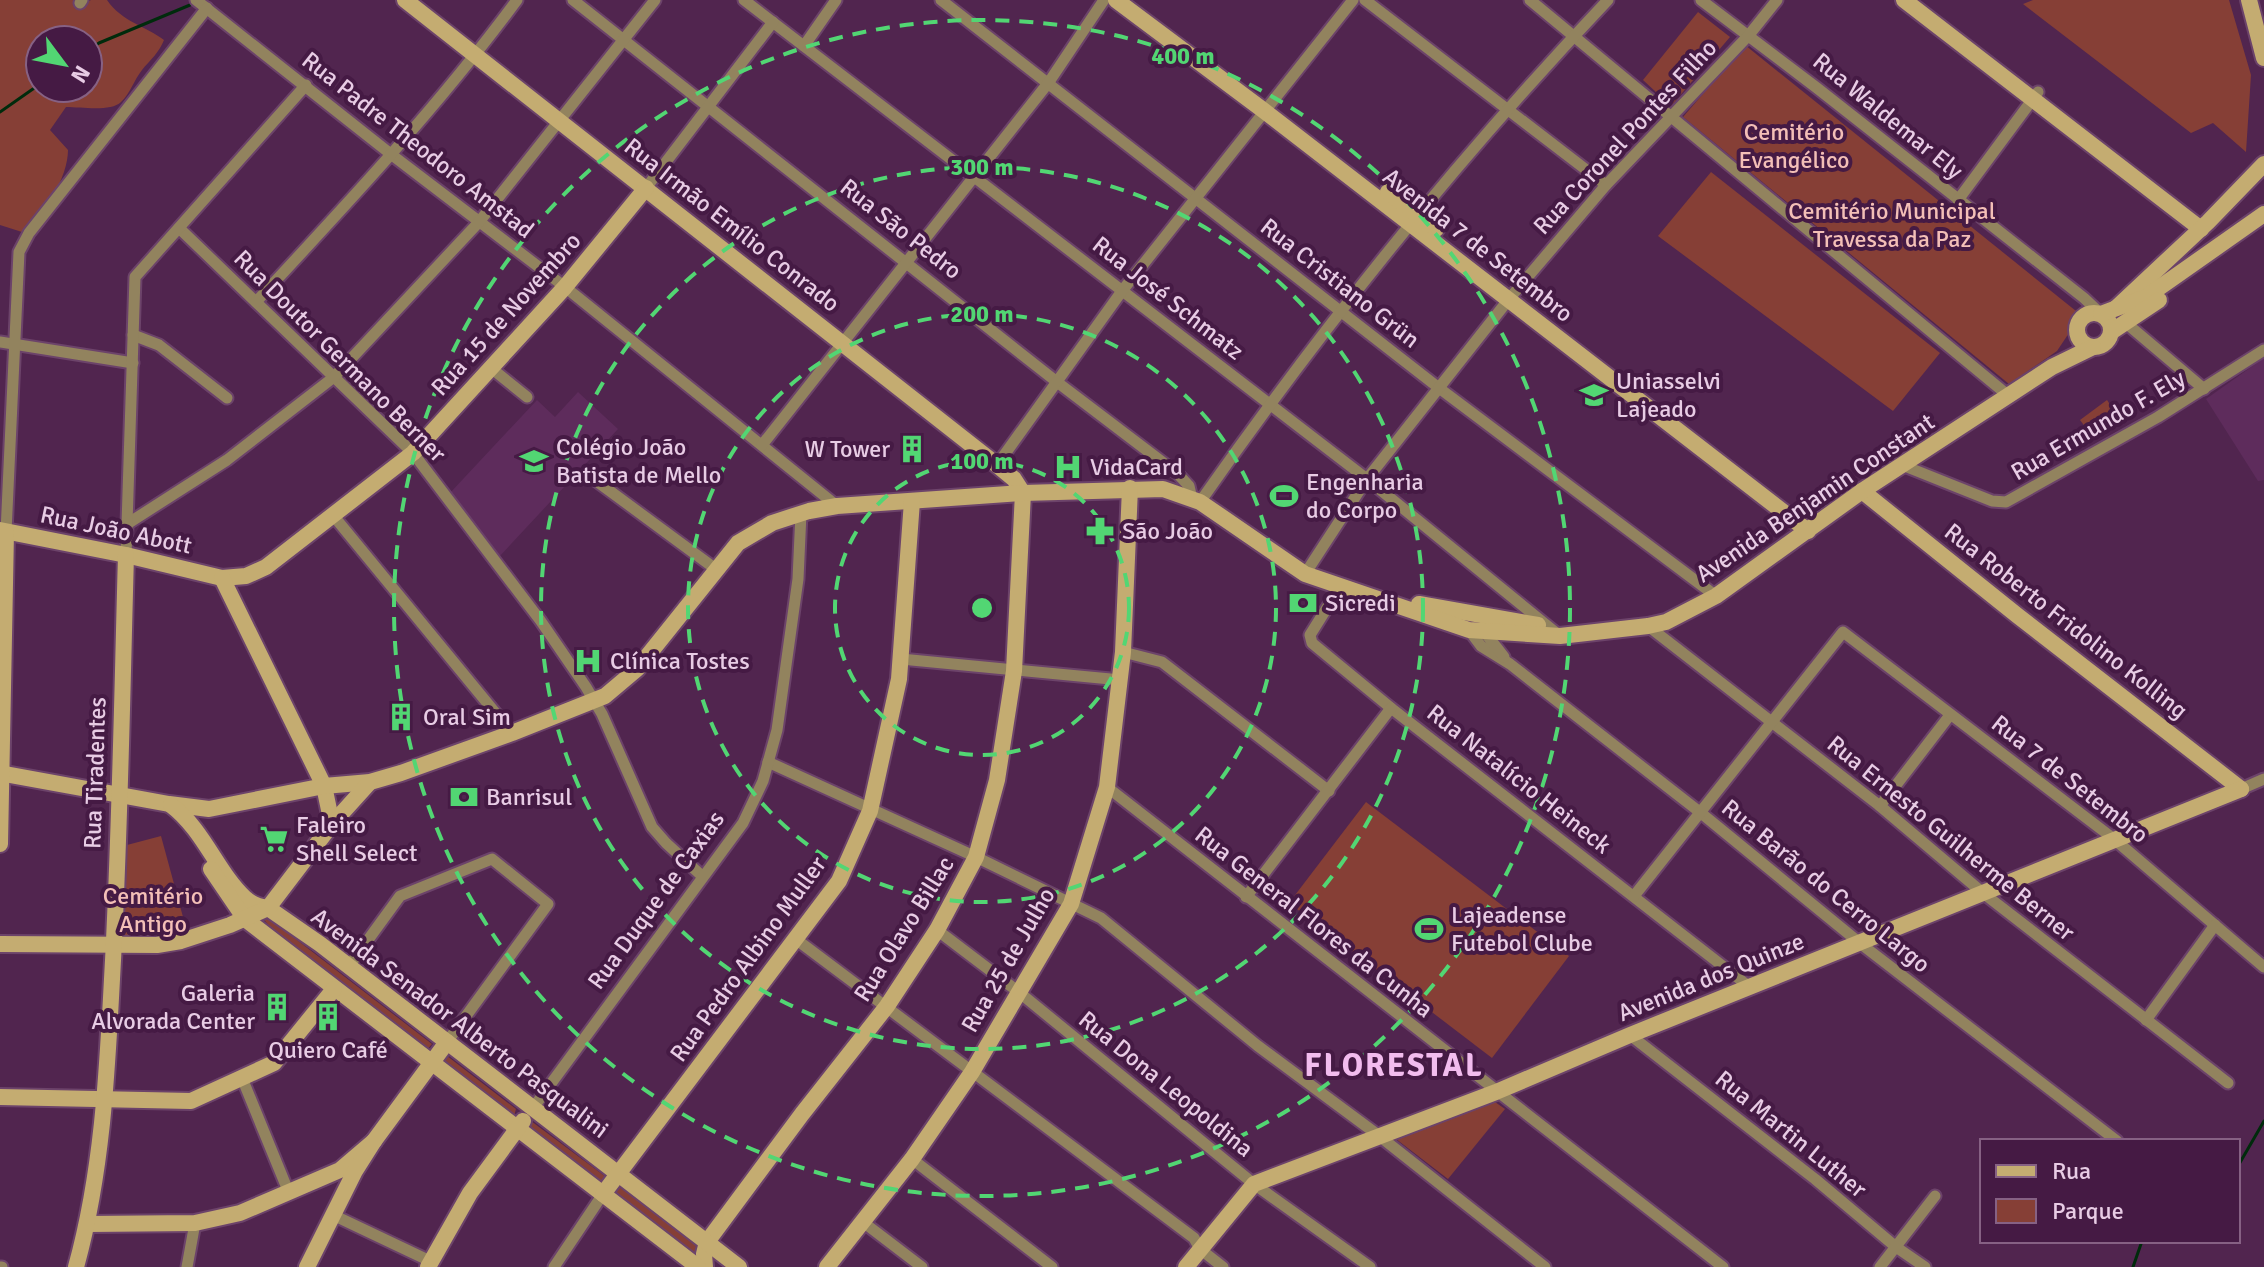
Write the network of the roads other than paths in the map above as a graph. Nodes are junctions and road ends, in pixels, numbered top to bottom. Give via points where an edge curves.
1 (196, 0) edge
2 (405, 0) edge
3 (517, 0) edge
4 (573, 0) edge
5 (655, 0) edge
6 (744, 0) edge
7 (836, 0) edge
8 (941, 0) edge
9 (1104, 0) edge
10 (1116, 0) edge
11 (1131, 0) edge
12 (1353, 0) edge
13 (1365, 0) edge
14 (1530, 0) edge
15 (1608, 0) edge
16 (1701, 0) edge
17 (1777, 0) edge
18 (1904, 0) edge
19 (1919, 0) edge
20 (2249, 0) edge
21 (207, 8) junction
22 (773, 22) junction
23 (1945, 26) junction
24 (1575, 35) junction
25 (1749, 35) junction
26 (624, 41) junction
27 (804, 46) junction
28 (1194, 52) junction
29 (475, 56) junction
30 (2264, 58) edge
31 (1049, 82) junction
32 (306, 85) junction
33 (2036, 96) junction
34 (1266, 106) junction
35 (709, 107) junction
36 (1507, 109) junction
37 (1672, 117) junction
38 (561, 121) junction
39 (392, 155) junction
40 (2264, 164) edge
41 (976, 177) junction
42 (1606, 185) junction
43 (646, 188) junction
44 (1194, 197) junction
45 (1958, 200) junction
46 (2264, 214) edge
47 (1414, 220) junction
48 (479, 222) junction
49 (2205, 225) junction
50 (2264, 226) edge
51 (179, 228) junction
52 (908, 262) junction
53 (565, 287) junction
54 (1122, 291) junction
55 (1512, 295) junction
56 (256, 302) junction
57 (2115, 307) junction
58 (1340, 310) junction
59 (2118, 328) junction
60 (2077, 332) junction
61 (133, 335) junction
62 (0, 342) edge
63 (842, 342) junction
64 (14, 345) junction
65 (2093, 347) junction
66 (2264, 350) edge
67 (133, 363) junction
68 (2052, 367) junction
69 (491, 368) junction
70 (334, 377) junction
71 (1057, 382) junction
72 (1439, 388) junction
73 (2204, 389) junction
74 (527, 397) dead end
75 (2010, 397) junction
76 (227, 398) dead end
77 (1268, 405) junction
78 (762, 445) junction
79 (413, 453) junction
80 (997, 465) junction
81 (1167, 465) junction
82 (1902, 465) junction
83 (1367, 479) junction
84 (595, 480) dead end
85 (1130, 488) junction
86 (1160, 489) junction
87 (1862, 491) junction
88 (1023, 493) junction
89 (912, 501) junction
90 (1196, 501) junction
91 (837, 506) junction
92 (801, 513) junction
93 (332, 514) junction
94 (127, 524) junction
95 (1812, 528) junction
96 (3, 531) edge
97 (126, 555) junction
98 (717, 570) junction
99 (1305, 574) junction
100 (222, 578) junction
101 (1340, 587) junction
102 (1716, 596) junction
103 (1476, 622) junction
104 (1648, 626) junction
105 (1556, 632) junction
106 (1123, 652) junction
107 (901, 659) junction
108 (1014, 671) junction
109 (1121, 680) junction
110 (595, 702) junction
111 (1391, 708) junction
112 (1950, 715) junction
113 (1771, 723) junction
114 (512, 733) junction
115 (768, 762) junction
116 (2, 774) edge
117 (2264, 779) edge
118 (370, 782) junction
119 (324, 786) junction
120 (1107, 787) junction
121 (2241, 789) junction
122 (1329, 791) junction
123 (119, 795) junction
124 (164, 803) junction
125 (1880, 806) junction
126 (206, 809) junction
127 (870, 811) junction
128 (1701, 813) junction
129 (332, 824) junction
130 (186, 826) junction
131 (2114, 839) junction
132 (0, 844) edge
133 (976, 857) junction
134 (702, 876) junction
135 (1983, 893) junction
136 (1634, 896) junction
137 (1246, 897) junction
138 (1071, 904) junction
139 (268, 908) junction
140 (245, 919) junction
141 (2215, 925) junction
142 (937, 930) junction
143 (797, 940) junction
144 (0, 944) edge
145 (1861, 944) junction
146 (114, 946) junction
147 (349, 966) junction
148 (2264, 967) edge
149 (1751, 988) junction
150 (334, 989) junction
151 (1020, 993) junction
152 (887, 1006) junction
153 (2146, 1020) junction
154 (1630, 1035) junction
155 (447, 1042) junction
156 (431, 1063) junction
157 (972, 1072) junction
158 (242, 1078) junction
159 (2228, 1083) dead end
160 (1496, 1092) junction
161 (0, 1097) edge
162 (106, 1100) junction
163 (533, 1108) junction
164 (518, 1129) junction
165 (1378, 1135) junction
166 (2114, 1139) edge
167 (912, 1159) junction
168 (618, 1173) junction
169 (344, 1174) junction
170 (1254, 1184) junction
171 (289, 1193) junction
172 (603, 1194) junction
173 (1935, 1196) dead end
174 (333, 1215) junction
175 (863, 1222) junction
176 (195, 1223) junction
177 (88, 1224) junction
178 (707, 1242) junction
179 (1896, 1247) junction
180 (1200, 1249) junction
181 (429, 1264) edge
182 (76, 1267) edge
183 (187, 1267) edge
184 (307, 1267) edge
185 (554, 1267) edge
186 (698, 1267) edge
187 (705, 1267) edge
188 (739, 1267) edge
189 (827, 1267) edge
190 (922, 1267) edge
191 (1052, 1267) edge
192 (1186, 1267) edge
193 (1223, 1267) edge
194 (1370, 1267) edge
195 (1545, 1267) edge
196 (1723, 1267) edge
197 (1880, 1267) edge
198 (1925, 1267) edge

1 - 21 street, Rua Padre Theodoro Amstad
2 - 29 main road, Rua Irmão Emílio Conrado
3 - 29 street
4 - 26 street, Rua São Pedro
5 - 26 street
6 - 22 street, Rua José Schmatz
7 - 27 street
8 - 31 street, Rua Cristiano Grün
9 - 31 street
10 - 28 main road, Avenida 7 de Setembro
11 - 28 main road, Avenida 7 de Setembro
12 - 34 street
13 - 36 street
14 - 24 street
15 - 24 street
16 - 25 street, Rua Waldemar Ely
17 - 25 street, Rua Coronel Pontes Filho
18 - 23 main road
19 - 23 main road
20 - 30 main road
21 - 32 street, Rua Padre Theodoro Amstad
21 - 64 street via 29,233 19,252
22 - 27 street, Rua José Schmatz
22 - 35 street, Rua 15 de Novembro
23 - 33 main road
24 - 36 street
24 - 37 street
25 - 37 street, Rua Coronel Pontes Filho
25 - 45 street, Rua Waldemar Ely
26 - 35 street, Rua São Pedro
26 - 38 street
27 - 41 street, Rua José Schmatz
28 - 34 main road, Avenida 7 de Setembro
29 - 38 main road, Rua Irmão Emílio Conrado
29 - 39 street
31 - 41 street
31 - 44 street, Rua Cristiano Grün
32 - 39 street, Rua Padre Theodoro Amstad
32 - 51 street
33 - 45 street
33 - 49 main road
34 - 44 street
34 - 47 main road, Avenida 7 de Setembro
35 - 43 street, Rua 15 de Novembro
35 - 52 street, Rua São Pedro
36 - 42 street
36 - 47 street
37 - 42 street, Rua Coronel Pontes Filho
37 - 75 street
38 - 43 main road, Rua Irmão Emílio Conrado
38 - 48 street
39 - 48 street, Rua Padre Theodoro Amstad
39 - 56 street
40 - 49 main road
41 - 52 street
41 - 54 street, Rua José Schmatz
42 - 55 street, Rua Coronel Pontes Filho
43 - 53 main road, Rua 15 de Novembro
43 - 63 main road, Rua Irmão Emílio Conrado
44 - 54 street
44 - 58 street, Rua Cristiano Grün
45 - 57 street, Rua Waldemar Ely via 2084,298
46 - 57 main road via 2146,297
47 - 55 main road, Avenida 7 de Setembro
47 - 58 street
48 - 53 street, Rua Padre Theodoro Amstad
48 - 70 street
49 - 57 main road
50 - 59 main road
51 - 56 street, Rua Doutor Germano Berner
51 - 61 street, Rua Tiradentes via 135,277
52 - 63 street
52 - 71 street, Rua São Pedro
53 - 69 main road, Rua 15 de Novembro
53 - 78 street, Rua Padre Theodoro Amstad
54 - 71 street
54 - 77 street, Rua José Schmatz
55 - 72 street, Rua Coronel Pontes Filho
55 - 95 main road, Avenida 7 de Setembro
56 - 70 street, Rua Doutor Germano Berner
57 - 59 main road via 2110,323
57 - 60 main road, Avenida Benjamin Constant via 2081,319
58 - 72 street, Rua Cristiano Grün
58 - 77 street
59 - 65 main road, Avenida Benjamin Constant via 2105,343
59 - 73 street
60 - 65 main road
60 - 68 main road, Avenida Benjamin Constant
61 - 67 street, Rua Tiradentes
61 - 76 street via 159,345
62 - 64 street
63 - 78 street
63 - 80 main road, Rua Irmão Emílio Conrado
64 - 67 street
64 - 96 street
65 - 68 main road, Avenida Benjamin Constant
66 - 73 street, Rua Ermundo F. Ely
67 - 94 street, Rua Tiradentes
68 - 75 main road, Avenida Benjamin Constant
69 - 74 street
69 - 79 main road, Rua 15 de Novembro
70 - 79 street, Rua Doutor Germano Berner
70 - 94 street via 227,460
71 - 80 street
71 - 81 street, Rua São Pedro
72 - 83 street, Rua Coronel Pontes Filho
72 - 102 street, Rua Cristiano Grün
73 - 82 street, Rua Ermundo F. Ely via 2006,502
75 - 82 main road, Avenida Benjamin Constant
77 - 83 street, Rua José Schmatz
77 - 90 street
78 - 91 street, Rua Padre Theodoro Amstad
79 - 93 main road, Rua 15 de Novembro
79 - 110 street, Rua Doutor Germano Berner
80 - 88 main road, Rua Irmão Emílio Conrado
81 - 86 street
81 - 90 street, Rua São Pedro
82 - 87 main road, Avenida Benjamin Constant
83 - 99 street, Rua Coronel Pontes Filho
83 - 105 street, Rua José Schmatz
84 - 98 street
85 - 86 main road, Avenida Benjamin Constant
85 - 88 main road, Avenida Benjamin Constant
85 - 106 main road, Rua 25 de Julho
86 - 90 main road, Avenida Benjamin Constant
87 - 95 main road, Avenida Benjamin Constant
87 - 121 main road, Rua Roberto Fridolino Kolling
88 - 89 main road, Avenida Benjamin Constant
88 - 108 main road, Rua Olavo Billac
89 - 91 main road, Avenida Benjamin Constant
89 - 107 main road, Rua Pedro Albino Muller
90 - 99 main road, Avenida Benjamin Constant
91 - 92 main road, Avenida Benjamin Constant
92 - 98 main road, Avenida Benjamin Constant via 749,535
92 - 115 street, Rua Duque de Caxias via 787,668
93 - 100 main road, Rua 15 de Novembro via 266,567
93 - 114 street
94 - 97 street, Rua Tiradentes
95 - 102 main road, Avenida Benjamin Constant
96 - 97 main road, Rua João Abott
96 - 116 main road
97 - 100 main road, Rua João Abott
97 - 123 main road, Rua Tiradentes
98 - 110 main road, Avenida Benjamin Constant via 637,669
99 - 101 main road, Avenida Benjamin Constant
100 - 119 main road
101 - 103 main road, Avenida Benjamin Constant
101 - 111 street, Rua Natalício Heineck via 1310,639
102 - 104 main road, Avenida Benjamin Constant
103 - 105 main road, Avenida Benjamin Constant
103 - 128 street, Rua Barão do Cerro Largo via 1481,646
104 - 105 main road, Avenida Benjamin Constant
104 - 113 street, Rua Ernesto Guilherme Berner
106 - 109 main road, Rua 25 de Julho
106 - 122 street via 1162,662
107 - 108 street
107 - 127 main road, Rua Pedro Albino Muller
108 - 109 street
108 - 133 main road, Rua Olavo Billac via 997,780
109 - 120 main road, Rua 25 de Julho
110 - 114 main road, Avenida Benjamin Constant
110 - 134 street, Rua Doutor Germano Berner via 652,827
111 - 122 street
111 - 136 street, Rua Natalício Heineck
112 - 113 street, Rua 7 de Setembro via 1843,632
112 - 125 street
112 - 131 street, Rua 7 de Setembro
113 - 125 street, Rua Ernesto Guilherme Berner
113 - 128 street
114 - 118 main road, Avenida Benjamin Constant
115 - 127 street
115 - 134 street, Rua Duque de Caxias via 743,823
116 - 123 main road, Avenida Benjamin Constant
116 - 132 main road
117 - 121 street, Avenida dos Quinze
118 - 119 main road, Avenida Benjamin Constant
118 - 129 main road
119 - 126 main road, Avenida Benjamin Constant
119 - 129 main road
120 - 137 street, Rua General Flores da Cunha
120 - 138 main road, Rua 25 de Julho
121 - 131 main road, Avenida dos Quinze
122 - 137 street
123 - 124 main road, Avenida Benjamin Constant
123 - 146 main road, Rua Tiradentes
124 - 126 main road, Avenida Benjamin Constant
124 - 130 main road, Avenida Senador Alberto Pasqualini
125 - 135 street, Rua Ernesto Guilherme Berner
126 - 130 main road
127 - 133 street
127 - 143 main road, Rua Pedro Albino Muller via 839,881
128 - 136 street
128 - 145 street, Rua Barão do Cerro Largo
129 - 139 main road
130 - 139 main road, Avenida Senador Alberto Pasqualini via 244,897
130 - 140 main road, Avenida Senador Alberto Pasqualini
131 - 135 main road, Avenida dos Quinze
131 - 141 street, Rua 7 de Setembro
133 - 138 street
133 - 142 main road, Rua Olavo Billac
134 - 163 street, Rua Duque de Caxias
135 - 145 main road, Avenida dos Quinze
135 - 153 street, Rua Ernesto Guilherme Berner
136 - 149 street, Rua Natalício Heineck
137 - 160 street, Rua General Flores da Cunha
138 - 151 main road, Rua 25 de Julho
138 - 165 street via 1101,918
139 - 140 main road
139 - 147 main road, Avenida Senador Alberto Pasqualini
140 - 146 main road via 181,941
140 - 150 main road, Avenida Senador Alberto Pasqualini
141 - 148 street, Rua 7 de Setembro
141 - 153 street
142 - 151 street, Rua Dona Leopoldina
142 - 152 main road, Rua Olavo Billac
143 - 152 street
143 - 168 main road, Rua Pedro Albino Muller
144 - 146 main road
145 - 149 main road, Avenida dos Quinze
145 - 166 street, Rua Barão do Cerro Largo
146 - 162 main road, Rua Tiradentes
147 - 155 main road, Avenida Senador Alberto Pasqualini
147 - 155 street via 400,896 492,859 548,904
149 - 154 main road, Avenida dos Quinze
150 - 156 main road, Avenida Senador Alberto Pasqualini
150 - 158 main road via 274,1063
151 - 157 main road, Rua 25 de Julho
151 - 170 street, Rua Dona Leopoldina
152 - 157 street
152 - 178 main road, Rua Olavo Billac
153 - 159 street, Rua Ernesto Guilherme Berner
154 - 160 main road, Avenida dos Quinze
154 - 179 street, Rua Martin Luther
155 - 156 main road
155 - 163 main road, Avenida Senador Alberto Pasqualini
156 - 164 main road, Avenida Senador Alberto Pasqualini
156 - 169 main road
157 - 167 main road, Rua 25 de Julho
157 - 180 street via 1194,1238
158 - 162 main road via 191,1101
158 - 171 street
160 - 165 main road, Avenida dos Quinze
160 - 196 street, Rua General Flores da Cunha
161 - 162 main road
162 - 177 main road, Rua Tiradentes
163 - 164 main road, Rua Duque de Caxias
163 - 168 main road, Avenida Senador Alberto Pasqualini
164 - 172 main road, Avenida Senador Alberto Pasqualini
164 - 181 main road, Rua Duque de Caxias via 470,1193
165 - 170 main road, Avenida dos Quinze
165 - 195 street
167 - 175 main road, Rua 25 de Julho
167 - 191 street
168 - 172 main road, Rua Pedro Albino Muller
168 - 178 main road, Avenida Senador Alberto Pasqualini
169 - 171 main road
169 - 174 main road
170 - 180 main road, Avenida dos Quinze
170 - 194 street, Rua Dona Leopoldina
171 - 176 main road via 240,1213
172 - 185 street, Rua Pedro Albino Muller
172 - 186 main road, Avenida Senador Alberto Pasqualini
173 - 179 street
174 - 181 street
174 - 184 main road
175 - 189 main road, Rua 25 de Julho
175 - 190 street
176 - 177 main road
176 - 183 street
177 - 182 main road, Rua Tiradentes
178 - 187 main road
178 - 188 main road, Avenida Senador Alberto Pasqualini
179 - 197 street
179 - 198 street, Rua Martin Luther
180 - 192 main road, Avenida dos Quinze
180 - 193 street

